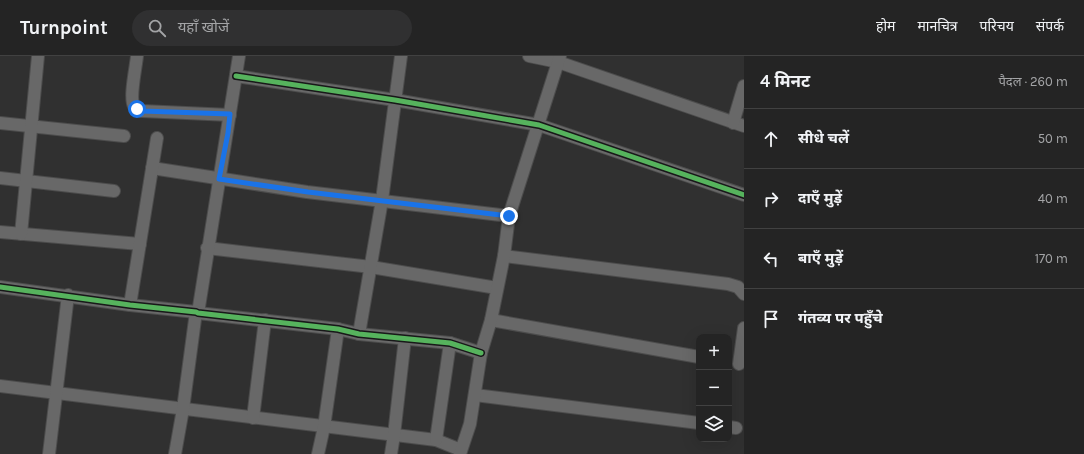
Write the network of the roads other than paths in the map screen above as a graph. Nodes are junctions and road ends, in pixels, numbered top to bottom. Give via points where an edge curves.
1 (38, 56) edge
2 (137, 56) edge
3 (239, 56) edge
4 (401, 56) edge
5 (529, 56) edge
6 (559, 59) edge
7 (236, 76) junction
8 (744, 86) edge
9 (395, 100) junction
10 (230, 114) junction
11 (0, 122) edge
12 (738, 124) edge
13 (539, 125) junction
14 (31, 126) junction
15 (124, 136) dead end
16 (157, 138) dead end
17 (152, 168) junction
18 (0, 178) edge
19 (219, 179) junction
20 (26, 181) junction
21 (114, 191) dead end
22 (744, 195) edge
23 (382, 200) junction
24 (509, 216) junction
25 (0, 232) edge
26 (21, 234) junction
27 (140, 244) junction
28 (208, 248) junction
29 (504, 256) junction
30 (371, 268) junction
31 (0, 287) edge
32 (497, 288) junction
33 (744, 294) edge
34 (68, 295) junction
35 (130, 305) junction
36 (197, 312) junction
37 (265, 320) junction
38 (491, 320) junction
39 (744, 328) edge
40 (338, 329) junction
41 (359, 334) junction
42 (406, 338) junction
43 (450, 343) junction
44 (481, 353) junction
45 (696, 356) edge
46 (737, 364) edge
47 (0, 386) edge
48 (56, 393) junction
49 (475, 395) junction
50 (183, 409) junction
51 (253, 418) junction
52 (696, 423) edge
53 (324, 427) junction
54 (394, 435) junction
55 (436, 440) junction
56 (461, 452) edge
57 (48, 454) edge
58 (174, 454) edge
59 (318, 454) edge
60 (390, 454) edge

1 - 14 street
2 - 10 street via 133,94 134,106 137,109
3 - 7 street
4 - 9 street
5 - 6 street
6 - 12 street
6 - 13 street
7 - 9 street
7 - 10 street
8 - 12 street
9 - 13 street
9 - 23 street
10 - 19 street
11 - 14 street
13 - 22 street
13 - 24 street
14 - 15 street
14 - 20 street
16 - 17 street
17 - 19 street
17 - 27 street
18 - 20 street
19 - 23 street
19 - 28 street
20 - 21 street
20 - 26 street
23 - 24 street
23 - 30 street
24 - 29 street
25 - 26 street
26 - 27 street
27 - 35 street
28 - 30 street
28 - 36 street
29 - 32 street
29 - 33 street via 728,284 738,287
30 - 32 street
30 - 41 street
31 - 34 street
32 - 38 street
34 - 35 street
34 - 48 street
35 - 36 street
36 - 37 street
36 - 50 street
37 - 40 street
37 - 51 street
38 - 44 street
38 - 45 street
39 - 46 street
40 - 41 street
40 - 53 street
41 - 42 street
42 - 43 street
42 - 54 street
43 - 44 street
43 - 55 street
44 - 49 street
47 - 48 street
48 - 50 street
48 - 57 street
49 - 52 street
49 - 56 street via 470,424
50 - 51 street
50 - 58 street
51 - 53 street
53 - 54 street
53 - 59 street
54 - 55 street
54 - 60 street
55 - 56 street

